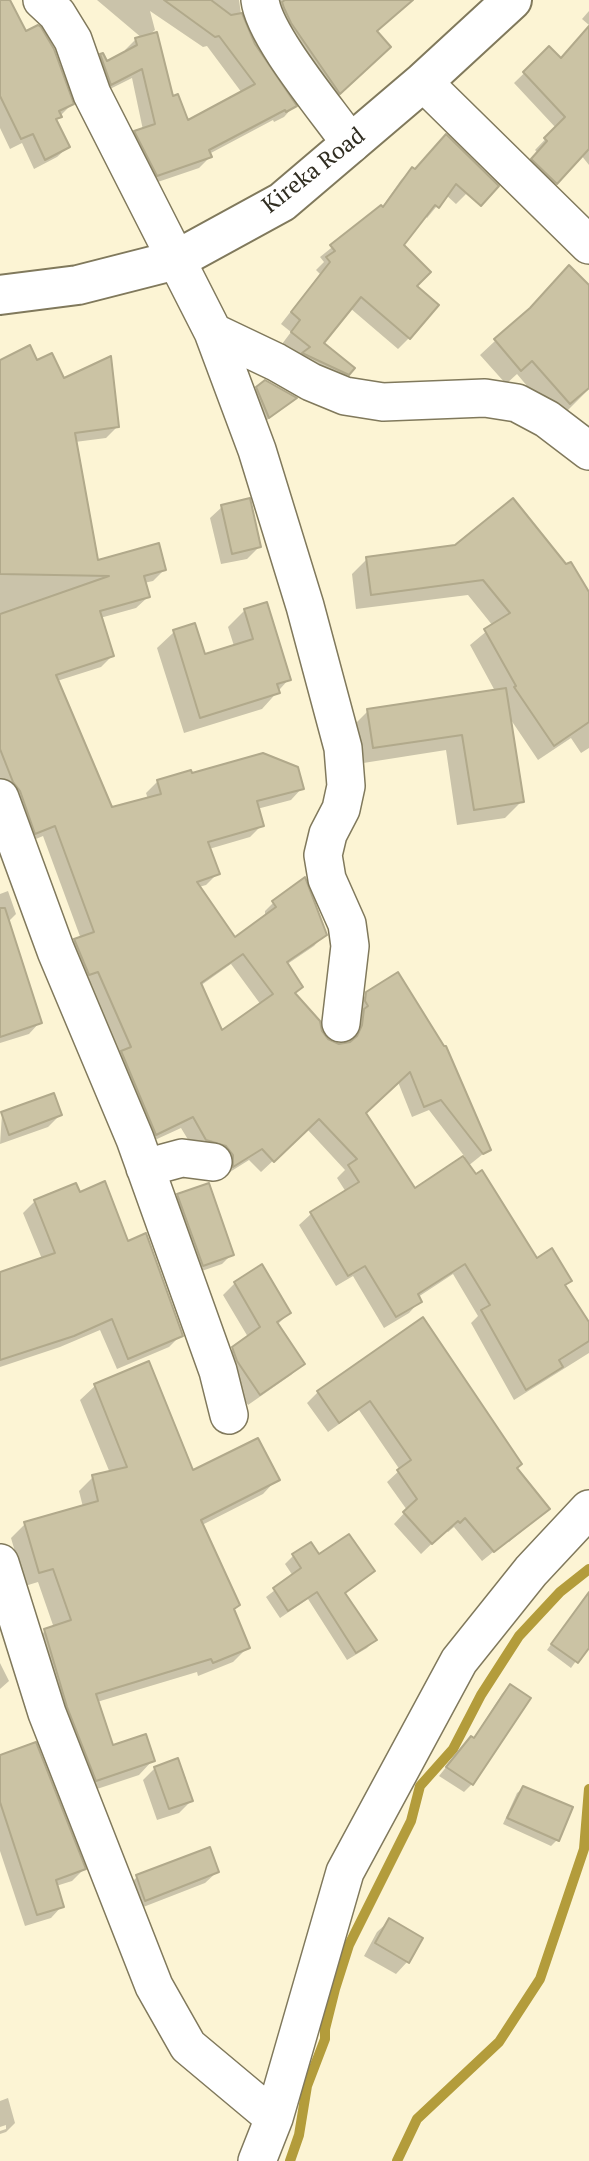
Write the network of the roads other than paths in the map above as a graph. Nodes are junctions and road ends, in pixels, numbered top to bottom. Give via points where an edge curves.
1 (42, 0) edge
2 (260, 0) edge
3 (512, 0) edge
4 (424, 82) junction
5 (351, 144) junction
6 (589, 244) edge
7 (176, 260) junction
8 (0, 295) edge
9 (213, 332) junction
10 (589, 452) edge
11 (0, 797) edge
12 (341, 1023) dead end
13 (213, 1162) dead end
14 (145, 1168) junction
15 (229, 1415) dead end
16 (589, 1509) edge
17 (0, 1563) edge
18 (274, 2118) junction
19 (257, 2161) edge

1 - 7 street via 73,40 92,94
2 - 5 street via 273,36
3 - 4 main road, Kireka Road
4 - 5 main road, Kireka Road
4 - 6 street
5 - 7 main road, Kireka Road via 282,202
7 - 8 main road, Kireka Road via 78,285
7 - 9 street
9 - 10 street via 345,396 383,402 485,397 517,403 547,419
9 - 12 street via 257,450 343,748 346,786 323,855 350,946
11 - 14 street via 56,951
13 - 14 street via 182,1158
14 - 15 street via 218,1371
16 - 18 street via 531,1571 459,1661 345,1872
17 - 18 street via 47,1713 154,1986 188,2046
18 - 19 street

